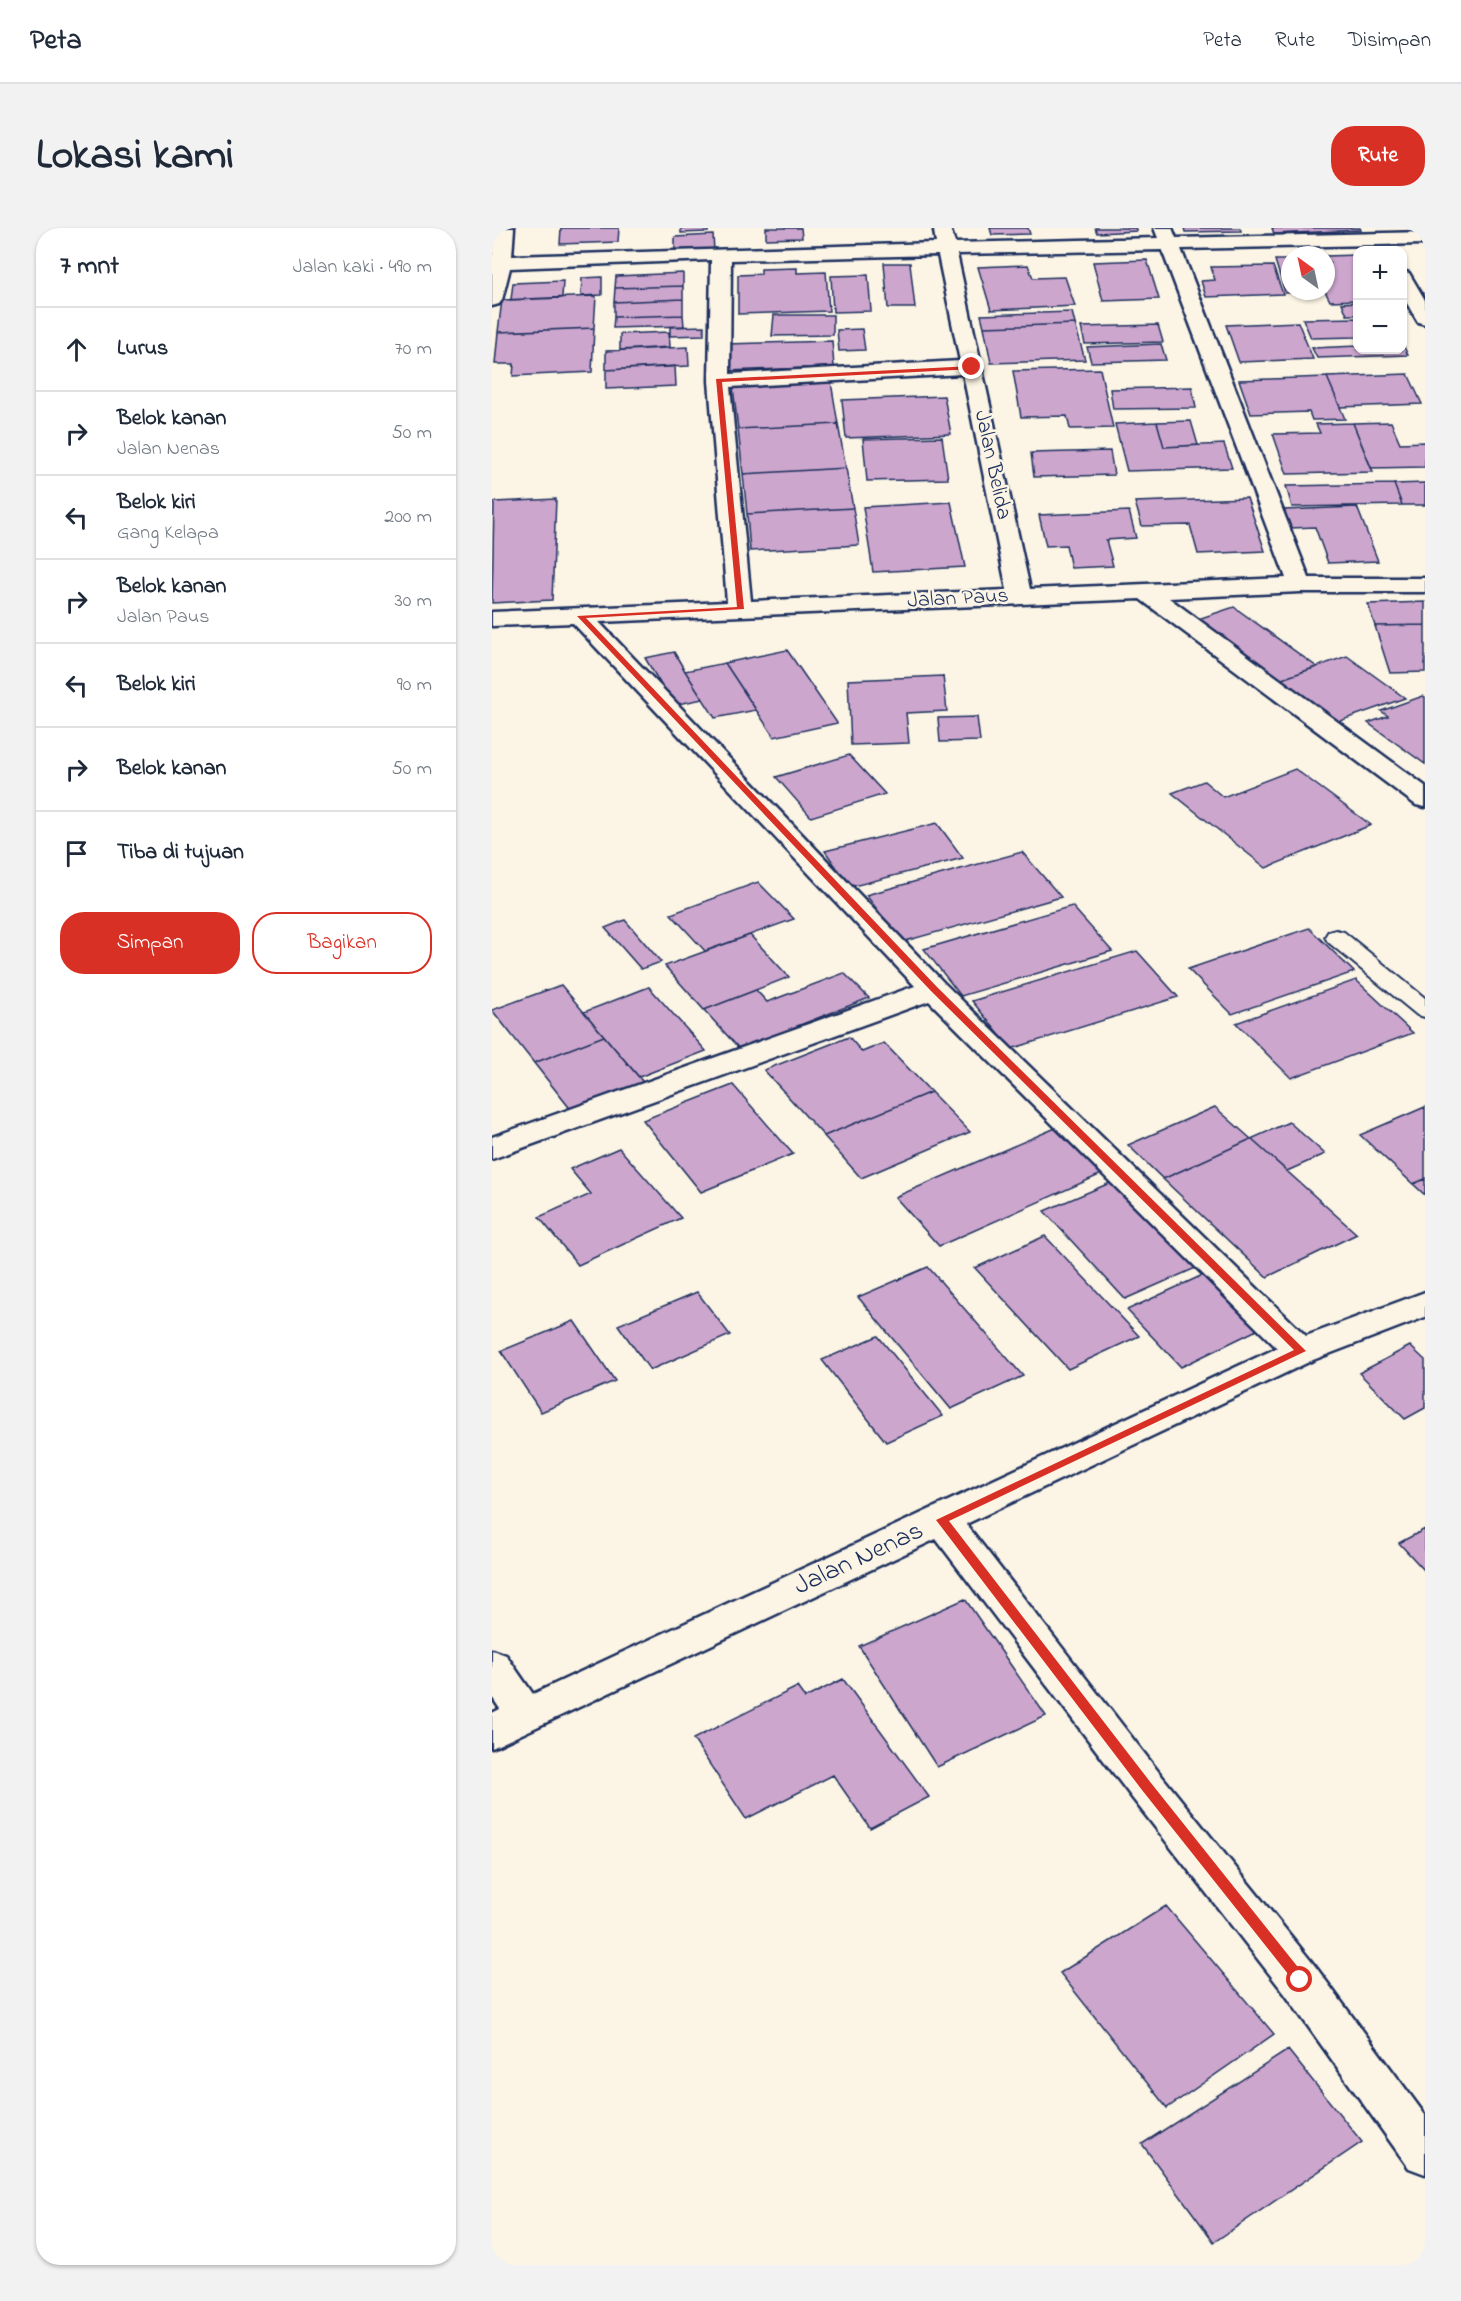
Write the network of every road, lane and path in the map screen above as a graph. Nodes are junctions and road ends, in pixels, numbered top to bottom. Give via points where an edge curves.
1 (505, 228) edge
2 (942, 228) edge
3 (1167, 237) edge
4 (1425, 238) edge
5 (1382, 239) edge
6 (947, 250) junction
7 (720, 254) junction
8 (497, 263) edge
9 (1407, 286) edge
10 (492, 300) edge
11 (1425, 318) edge
12 (972, 367) junction
13 (718, 381) junction
14 (1299, 585) junction
15 (1425, 585) edge
16 (1146, 592) junction
17 (1020, 596) junction
18 (740, 609) junction
19 (580, 616) junction
20 (492, 619) edge
21 (1425, 799) edge
22 (1336, 937) dead end
23 (934, 989) junction
24 (1425, 1010) edge
25 (492, 1149) edge
26 (1425, 1304) edge
27 (1301, 1351) junction
28 (942, 1520) junction
29 (492, 1666) edge
30 (509, 1723) edge
31 (1425, 2152) edge

1 - 8 street
2 - 6 street, Jalan Belida
3 - 5 street
3 - 6 street
3 - 14 street
4 - 5 street
6 - 7 street
6 - 12 street, Jalan Belida
7 - 8 street
7 - 13 street
8 - 10 street
9 - 11 street
12 - 13 street
12 - 17 street, Jalan Belida
13 - 18 street
14 - 15 street, Jalan Paus
14 - 16 street, Jalan Paus
16 - 17 street, Jalan Paus
16 - 21 street
17 - 18 street, Jalan Paus
18 - 19 street, Jalan Paus
19 - 20 street, Jalan Paus
19 - 23 street
22 - 24 lane
23 - 25 street
23 - 27 street
26 - 27 street, Jalan Nenas
27 - 28 street, Jalan Nenas
28 - 30 street, Jalan Nenas
28 - 31 street via 1300,1980
29 - 30 street

